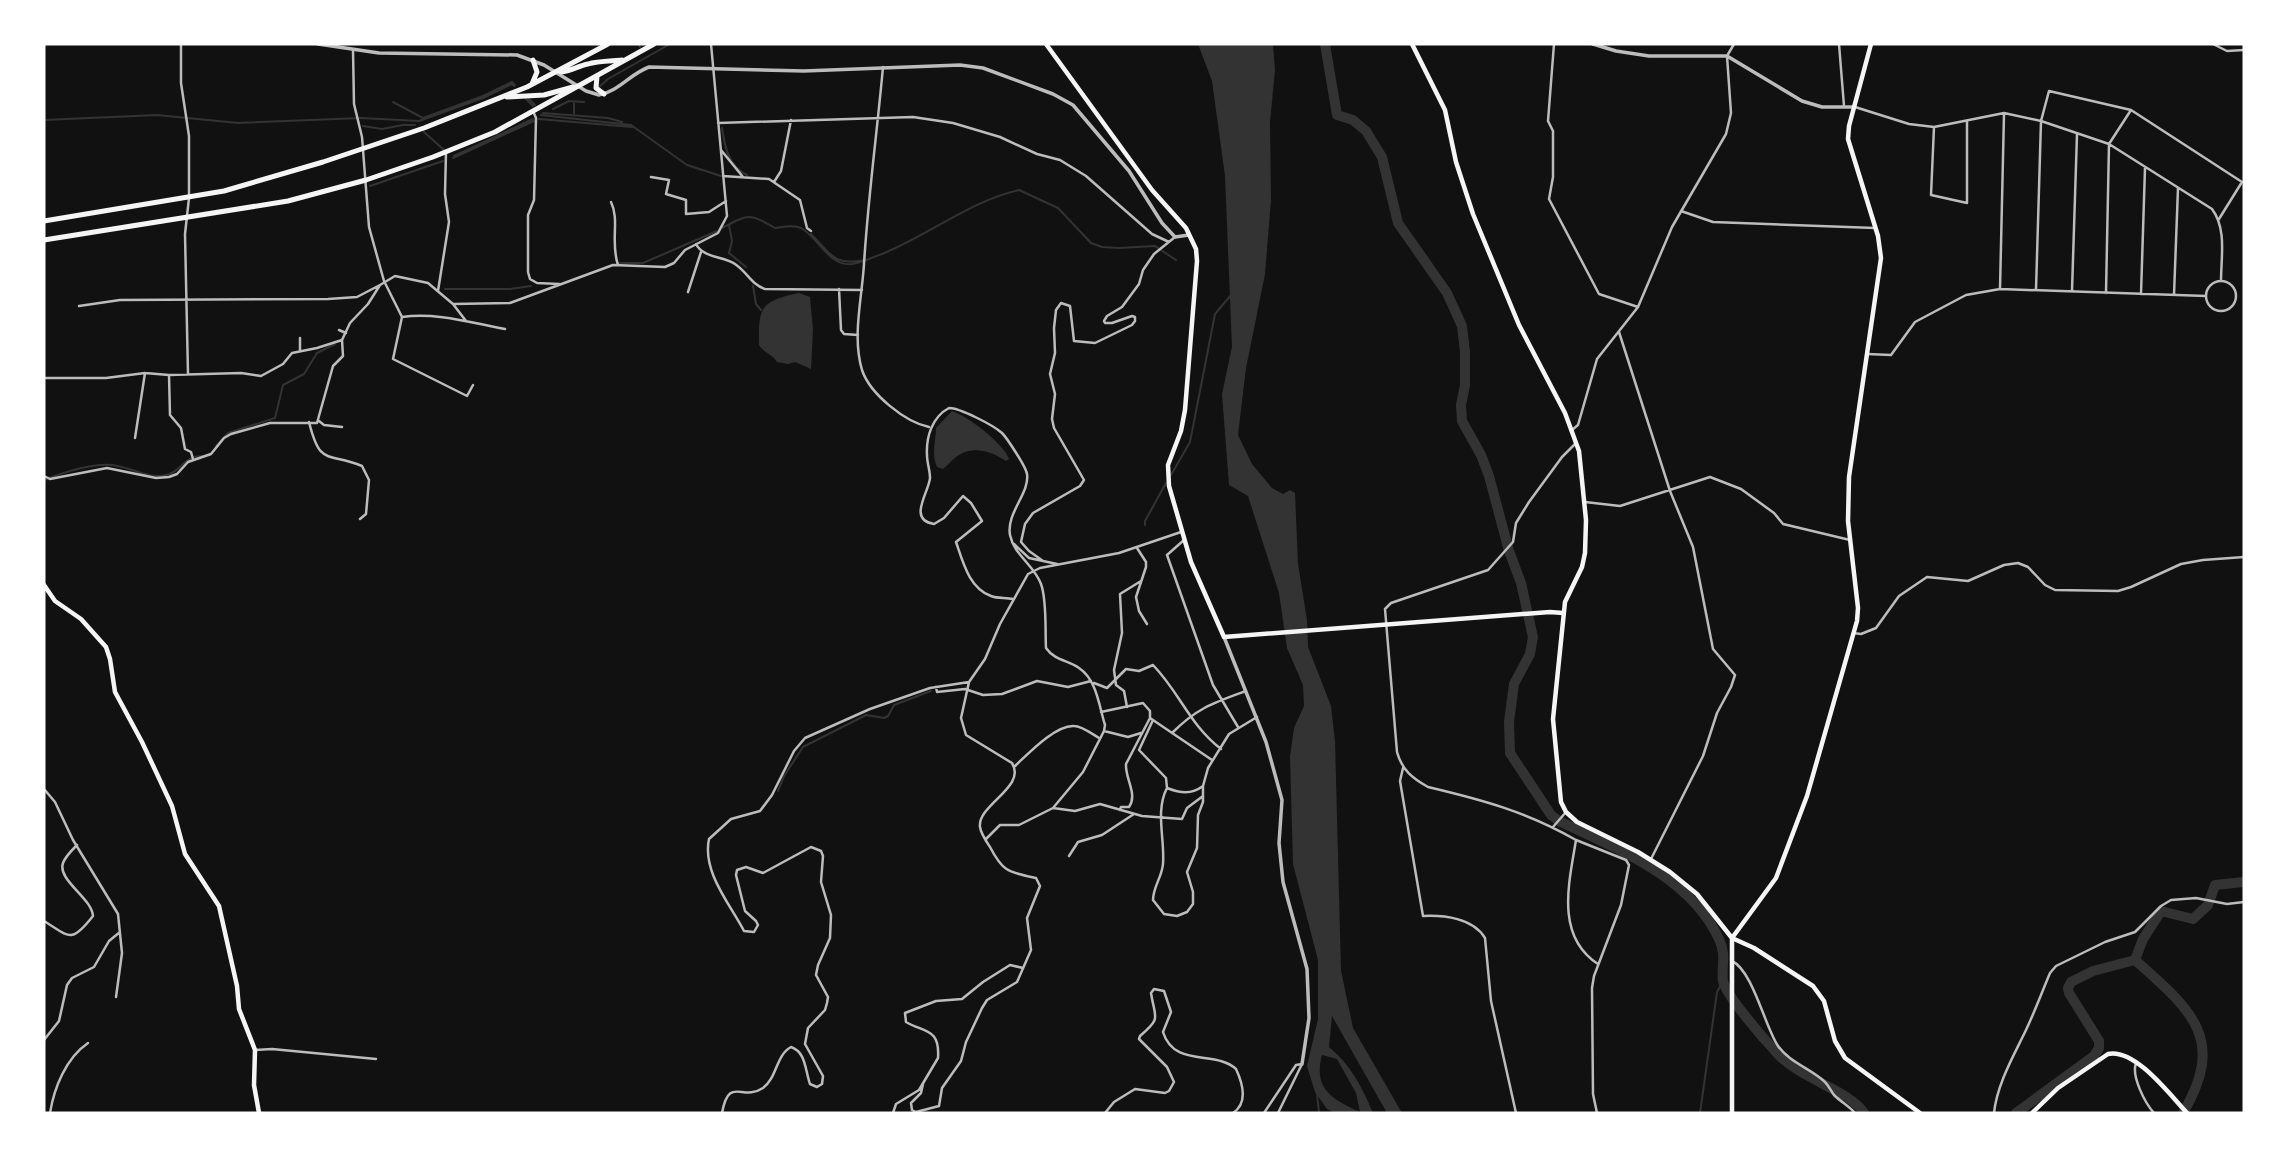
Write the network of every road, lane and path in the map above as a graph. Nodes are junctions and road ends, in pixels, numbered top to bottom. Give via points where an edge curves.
1 (181, 44) edge
2 (318, 44) edge
3 (608, 44) edge
4 (654, 44) edge
5 (711, 44) edge
6 (1046, 44) edge
7 (1412, 44) edge
8 (1554, 44) edge
9 (1593, 44) edge
10 (1734, 44) edge
11 (1839, 44) edge
12 (1871, 44) edge
13 (2213, 44) edge
14 (353, 50) junction
15 (2244, 50) edge
16 (1727, 56) junction
17 (629, 58) junction
18 (533, 60) junction
19 (883, 67) junction
20 (712, 69) junction
21 (556, 73) junction
22 (597, 76) junction
23 (533, 84) junction
24 (578, 86) junction
25 (604, 94) junction
26 (500, 97) junction
27 (1844, 106) junction
28 (1855, 107) junction
29 (2131, 110) junction
30 (533, 111) junction
31 (2004, 113) junction
32 (791, 120) junction
33 (877, 120) junction
34 (1967, 121) junction
35 (2041, 121) junction
36 (718, 123) junction
37 (1934, 127) junction
38 (2077, 133) junction
39 (2109, 144) junction
40 (362, 148) junction
41 (721, 149) junction
42 (446, 152) junction
43 (2145, 167) junction
44 (723, 176) junction
45 (651, 177) dead end
46 (743, 177) junction
47 (366, 180) junction
48 (774, 183) junction
49 (2178, 188) junction
50 (189, 198) junction
51 (726, 201) junction
52 (611, 202) dead end
53 (1681, 211) junction
54 (186, 218) junction
55 (2219, 219) junction
56 (44, 221) edge
57 (1875, 228) junction
58 (811, 231) dead end
59 (1190, 235) junction
60 (1175, 237) junction
61 (44, 240) edge
62 (1169, 242) junction
63 (696, 244) junction
64 (701, 252) junction
65 (618, 265) junction
66 (384, 281) junction
67 (2221, 281) junction
68 (562, 284) junction
69 (380, 285) junction
70 (839, 289) junction
71 (2000, 289) junction
72 (862, 290) junction
73 (2036, 290) junction
74 (438, 291) junction
75 (688, 292) dead end
76 (2072, 292) junction
77 (2106, 293) junction
78 (2141, 294) junction
79 (2174, 295) junction
80 (2206, 296) junction
81 (186, 300) junction
82 (453, 304) junction
83 (79, 306) dead end
84 (1638, 307) junction
85 (402, 317) junction
86 (466, 321) junction
87 (505, 329) dead end
88 (339, 330) dead end
89 (1619, 332) junction
90 (346, 333) junction
91 (858, 335) junction
92 (300, 338) dead end
93 (342, 340) junction
94 (300, 350) junction
95 (1867, 354) junction
96 (145, 373) junction
97 (188, 374) junction
98 (169, 375) junction
99 (44, 378) edge
100 (473, 385) dead end
101 (319, 421) junction
102 (309, 422) junction
103 (342, 427) dead end
104 (930, 427) junction
105 (1573, 430) junction
106 (135, 438) dead end
107 (1577, 443) junction
108 (192, 457) junction
109 (47, 477) edge
110 (369, 480) junction
111 (376, 485) dead end
112 (1670, 491) junction
113 (1585, 501) junction
114 (360, 519) dead end
115 (1181, 532) junction
116 (1184, 540) junction
117 (1850, 540) junction
118 (1013, 544) junction
119 (1137, 548) junction
120 (2244, 557) edge
121 (1043, 561) junction
122 (1060, 565) junction
123 (1141, 580) junction
124 (44, 585) edge
125 (1013, 599) junction
126 (1563, 613) junction
127 (1147, 624) dead end
128 (1853, 633) junction
129 (1224, 637) junction
130 (1115, 681) junction
131 (970, 682) junction
132 (1092, 682) junction
133 (936, 687) junction
134 (1246, 691) junction
135 (1222, 700) junction
136 (1127, 706) junction
137 (1101, 712) junction
138 (1189, 715) junction
139 (1257, 717) junction
140 (1152, 719) junction
141 (1238, 727) junction
142 (1104, 731) junction
143 (1141, 733) junction
144 (1172, 733) junction
145 (1100, 739) junction
146 (1221, 749) junction
147 (1212, 760) junction
148 (1015, 766) junction
149 (1403, 768) junction
150 (1203, 786) junction
151 (1167, 788) junction
152 (44, 789) edge
153 (1204, 796) junction
154 (1053, 808) junction
155 (1120, 810) junction
156 (1566, 812) junction
157 (1133, 814) junction
158 (1161, 818) junction
159 (1554, 825) junction
160 (986, 839) junction
161 (1576, 840) junction
162 (76, 845) junction
163 (1069, 856) dead end
164 (1651, 859) junction
165 (2244, 902) edge
166 (44, 921) edge
167 (120, 932) junction
168 (1732, 938) junction
169 (1732, 961) junction
170 (1598, 964) junction
171 (1023, 968) junction
172 (116, 997) dead end
173 (44, 1040) edge
174 (88, 1043) dead end
175 (255, 1051) junction
176 (376, 1059) dead end
177 (2136, 1062) junction
178 (1302, 1063) junction
179 (923, 1084) junction
180 (50, 1113) edge
181 (259, 1113) edge
182 (722, 1113) edge
183 (893, 1113) edge
184 (1105, 1113) edge
185 (1233, 1113) edge
186 (1264, 1113) edge
187 (1279, 1113) edge
188 (1516, 1113) edge
189 (1597, 1113) edge
190 (1732, 1113) edge
191 (1855, 1113) edge
192 (1920, 1113) edge
193 (1994, 1113) edge
194 (2032, 1113) edge
195 (2154, 1113) edge
196 (2187, 1113) edge

1 - 50 street
2 - 14 street
3 - 21 highway
4 - 17 highway
5 - 20 street
6 - 59 main road
7 - 105 main road via 1445,110 1464,190 1519,325
8 - 84 street via 1548,121 1553,131 1549,199 1599,294
9 - 16 street via 1649,56
10 - 16 street
11 - 27 street
12 - 28 main road
13 - 15 street via 2227,51
14 - 18 street via 517,55
14 - 40 street via 354,104
16 - 27 street via 1802,101 1822,107
16 - 53 street via 1731,113 1726,134
17 - 21 highway via 591,62
17 - 22 highway
18 - 21 street
18 - 23 highway via 537,72
19 - 20 street
19 - 33 street
19 - 60 street via 977,67 1065,100 1082,113 1129,170
20 - 25 street via 649,67
20 - 36 street
21 - 23 highway
21 - 24 street
22 - 24 highway
22 - 25 highway via 596,88
23 - 26 highway
24 - 25 street
24 - 26 highway via 544,95
24 - 30 highway
26 - 40 highway
27 - 28 street
28 - 37 street
28 - 57 main road via 1848,139
29 - 35 street via 2049,91
29 - 39 street
29 - 55 street via 2242,182
30 - 42 highway
30 - 68 street via 534,200 528,215 528,272 537,283
31 - 34 street
31 - 35 street
31 - 71 street
32 - 33 street
32 - 36 street
32 - 48 street via 781,171
33 - 62 street via 913,117 953,123 1060,160 1086,176 1152,234
33 - 72 street
34 - 37 street
34 - 37 street via 1967,203 1931,195
35 - 38 street
35 - 73 street
36 - 41 street
38 - 39 street
38 - 76 street
39 - 43 street
39 - 77 street
40 - 47 street
40 - 50 highway
41 - 44 street
41 - 46 street
42 - 47 highway
42 - 74 street via 449,222
43 - 49 street
43 - 78 street
44 - 46 street
44 - 51 street
45 - 51 street via 669,180 666,194 686,200 686,214 709,212
46 - 48 street
47 - 54 highway via 288,201
47 - 66 street via 369,227
48 - 58 street via 800,200
49 - 55 street via 2212,209
49 - 79 street
50 - 54 street
50 - 56 highway
51 - 63 street via 727,216 721,228
52 - 65 street via 616,211 613,251
53 - 57 street via 1713,222
53 - 84 street
54 - 61 highway
54 - 81 street
55 - 67 street
57 - 95 main road via 1881,258
59 - 60 street
59 - 115 main road via 1197,257 1185,410 1167,478
60 - 62 street
62 - 121 street via 1143,270 1122,307 1104,321 1132,316 1132,325 1095,343 1074,341 1070,306 1061,303 1056,310 1050,374 1055,394 1052,419 1084,480 1027,519 1021,542
63 - 64 street
63 - 65 street via 668,266
64 - 70 street via 734,263 765,289
64 - 75 street
65 - 68 street
66 - 69 street
66 - 74 street via 405,276
66 - 85 street
67 - 80 street via 2209,287
67 - 80 street via 2235,292 2232,306 2218,311
68 - 82 street via 510,303
69 - 81 street via 357,297
69 - 90 street
70 - 72 street
70 - 91 street via 842,330
71 - 73 street
71 - 95 street via 1966,295 1915,322 1891,355
72 - 91 street
73 - 76 street
74 - 82 street
76 - 77 street
77 - 78 street
78 - 79 street
79 - 80 street
81 - 83 street via 120,300
81 - 97 street
82 - 86 street
84 - 89 street
85 - 86 street via 419,314
85 - 100 street via 396,362 467,396
86 - 87 street
88 - 90 street
89 - 105 street via 1597,359
89 - 112 street
90 - 93 street
91 - 104 street via 859,356 869,383 896,412
92 - 94 street
93 - 94 street
93 - 101 street via 343,356 333,366
94 - 97 street via 261,376
95 - 117 main road via 1849,477
96 - 98 street
96 - 99 street
96 - 106 street
97 - 98 street
98 - 108 street via 170,415 181,428 185,449
101 - 102 street
101 - 103 street
102 - 108 street via 270,423 231,434 211,454
102 - 110 street via 317,450 325,457 362,466
104 - 118 street via 944,411 954,408 1004,435 1027,473 1010,524
104 - 125 street via 926,454 930,480 921,500 922,516 934,524 963,496 971,503 982,521 956,542 972,581 991,596
105 - 107 main road
107 - 113 main road
107 - 149 street via 1529,502 1516,523 1513,542 1484,573 1387,606 1397,752
108 - 109 street via 177,474 163,478 119,468
110 - 111 street
110 - 114 street via 366,514
112 - 113 street via 1620,506
112 - 117 street via 1706,477 1718,478 1741,489 1783,524
112 - 164 street via 1693,547 1713,649 1735,679 1717,713 1703,756
113 - 126 main road via 1586,554
115 - 116 main road
115 - 119 street
116 - 129 main road
116 - 135 street via 1167,555
117 - 128 main road via 1858,608
118 - 121 street via 1029,558
118 - 132 street via 1042,589 1046,648 1060,661 1080,668
119 - 122 street
119 - 123 street via 1146,562
120 - 128 street via 2180,564 2118,591 2055,590 2018,564 2004,565 1968,581 1927,578 1899,596 1876,628 1861,635
121 - 122 street
122 - 125 street via 1028,574
123 - 127 street via 1136,597
123 - 130 street via 1120,594 1122,633
124 - 175 main road via 55,601 91,629 108,652 115,692 172,806 185,854 219,906 239,1010
125 - 131 street
126 - 129 main road
126 - 156 main road via 1553,730 1560,798
128 - 168 main road via 1807,796 1776,878
129 - 134 street
130 - 132 street via 1107,688
130 - 136 street via 1124,691
130 - 138 street via 1126,669 1139,671 1153,665 1170,682
131 - 133 street
131 - 148 street via 961,718 966,735
132 - 133 street via 1068,687 1037,681 1002,694 983,695 965,689 937,692
132 - 137 street
133 - 182 street via 805,738 760,811 731,819 709,839 710,866 744,931 754,932 758,925 745,911 737,870 746,867 763,873 811,847 823,856 821,882 831,915 830,938 816,971 827,1003 808,1028 805,1044 824,1076 822,1084 810,1084 801,1054 791,1046 765,1086 729,1093
134 - 135 street
134 - 139 street
135 - 138 street
135 - 141 street
136 - 137 street
136 - 140 street via 1143,703
137 - 142 street
138 - 144 street
138 - 146 street
139 - 141 street
139 - 178 street via 1282,800 1279,843 1283,882 1307,969 1309,1018
140 - 143 street
140 - 144 street
140 - 151 street via 1139,750 1166,778
141 - 146 street
142 - 143 street via 1128,737
142 - 145 street
143 - 155 street via 1126,764 1132,803
144 - 147 street
145 - 148 street via 1077,726 1062,728
145 - 154 street via 1083,772
146 - 147 street
147 - 150 street
148 - 160 street via 1013,781 981,820
149 - 159 street via 1428,787 1507,807
149 - 188 street via 1400,781 1423,916 1470,923 1485,937 1494,1015
150 - 151 street via 1196,792
150 - 153 street
151 - 158 street
152 - 162 street
153 - 158 street via 1187,808 1182,819
153 - 158 street via 1197,848 1187,872 1193,904 1177,916 1164,914 1153,900 1164,862
154 - 155 street via 1075,811 1100,804
154 - 160 street via 1019,825 1000,825
155 - 157 street
156 - 159 street
156 - 164 main road
157 - 158 street
157 - 163 street via 1102,835 1078,842
159 - 161 street
160 - 171 street via 1008,872 1035,878 1041,886 1028,912 1031,950
161 - 170 street via 1569,914 1577,944
161 - 170 street via 1629,865
162 - 166 street via 62,869 93,909 93,916 72,937
162 - 167 street via 113,903
164 - 168 main road via 1697,894
165 - 193 street via 2185,898 2166,902 2135,932 2056,966 2014,1054
167 - 172 street
167 - 173 street via 94,967 67,985 59,1021
168 - 169 main road
168 - 192 main road via 1813,986 1824,1001 1835,1041 1845,1058
169 - 190 main road
169 - 191 street via 1737,962 1766,1016 1776,1044
170 - 189 street via 1592,988 1591,1042
171 - 179 street via 1010,965 962,999 936,1001 905,1013 909,1025 931,1032 939,1051
171 - 179 street via 1017,982 982,1008 961,1061 942,1088 939,1106 916,1112 911,1103
174 - 180 street via 78,1049 54,1089
175 - 176 street
175 - 181 main road
177 - 194 main road via 2122,1054 2108,1054 2058,1088
177 - 195 street via 2138,1081
177 - 196 main road
178 - 186 street
178 - 187 street
179 - 183 street via 896,1104
184 - 185 street via 1135,1089 1165,1093 1172,1088 1167,1067 1139,1039 1155,1023 1151,993 1159,988 1171,1012 1163,1032 1170,1045 1236,1069 1243,1089

